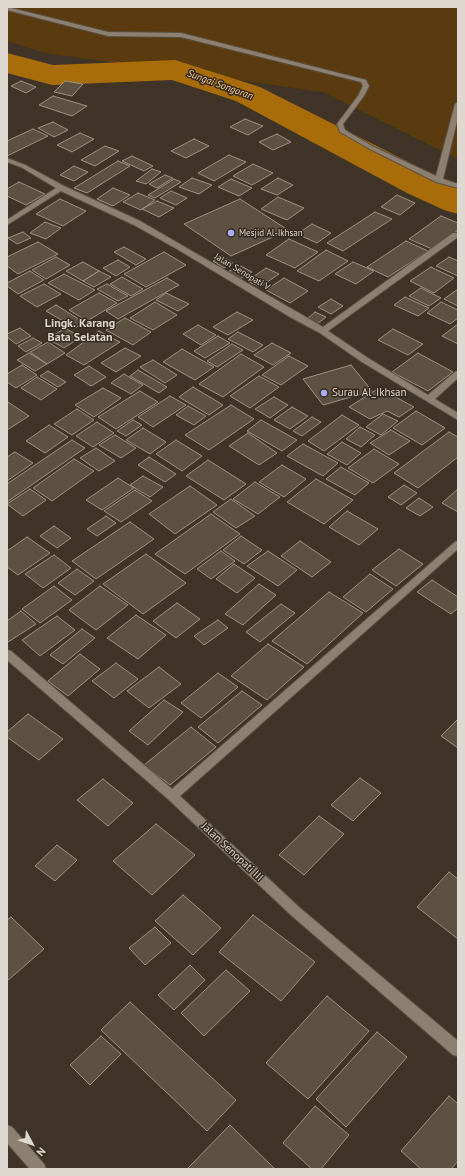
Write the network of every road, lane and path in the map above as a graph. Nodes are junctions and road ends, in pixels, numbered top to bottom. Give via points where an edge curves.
1 (7, 8) edge
2 (458, 104) edge
3 (7, 160) edge
4 (439, 180) junction
5 (458, 186) edge
6 (61, 188) junction
7 (7, 223) edge
8 (456, 235) dead end
9 (323, 331) junction
10 (458, 374) edge
11 (429, 399) junction
12 (458, 417) edge
13 (458, 544) edge
14 (7, 654) edge
15 (172, 796) junction
16 (458, 1050) edge
17 (7, 1132) edge
18 (39, 1169) edge

1 - 4 street via 108,34 181,35 364,81 366,86 361,96 340,124 342,131
2 - 4 street
3 - 6 street, Jalan Senopati V
4 - 5 street
6 - 7 street
6 - 9 street, Jalan Senopati V via 137,223
8 - 9 street
9 - 11 street, Jalan Senopati V
10 - 11 street
11 - 12 street, Jalan Senopati V
13 - 15 street
14 - 15 street, Jalan Senopati III
15 - 16 street, Jalan Senopati III via 296,912
17 - 18 street

